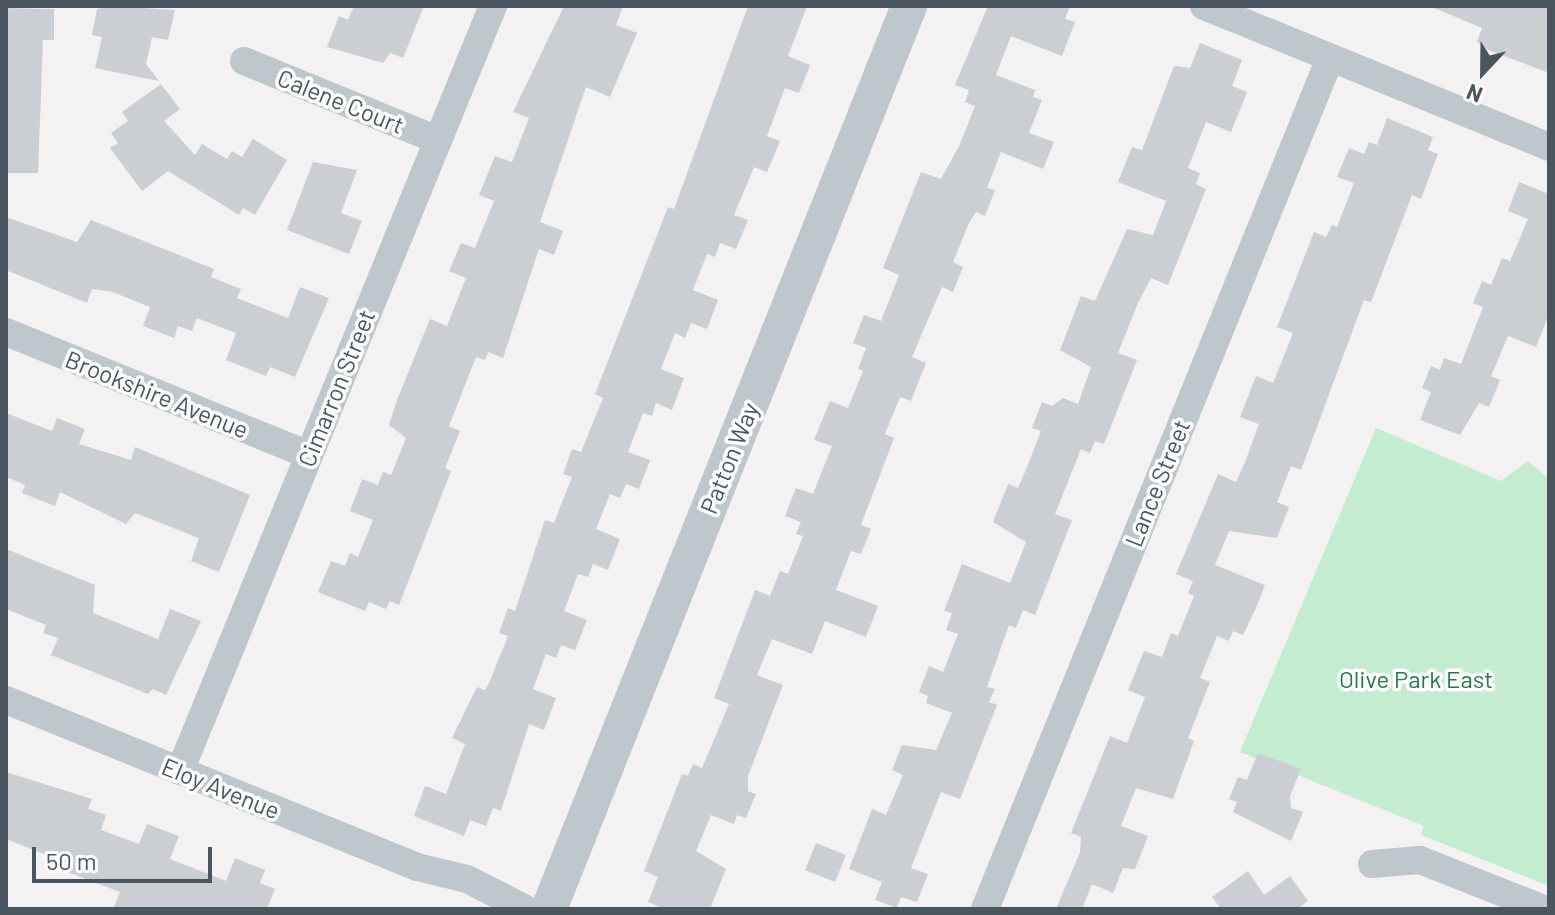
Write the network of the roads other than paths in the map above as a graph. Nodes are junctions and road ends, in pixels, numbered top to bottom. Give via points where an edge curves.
1 (493, 6) edge
2 (909, 6) edge
3 (1204, 6) edge
4 (1330, 58) junction
5 (244, 61) dead end
6 (438, 140) junction
7 (1549, 147) edge
8 (6, 332) edge
9 (309, 455) junction
10 (6, 700) edge
11 (180, 771) junction
12 (1372, 864) dead end
13 (526, 909) edge
14 (549, 909) edge
15 (985, 909) edge
16 (1544, 909) edge

1 - 6 street, Cimarron Street
2 - 14 street, Patton Way
3 - 4 street
4 - 7 street
4 - 15 street, Lance Street
5 - 6 street, Calene Court
6 - 9 street, Cimarron Street
8 - 9 street, Brookshire Avenue
9 - 11 street, Cimarron Street
10 - 11 street, Eloy Avenue
11 - 13 street, Eloy Avenue via 417,867 467,879
12 - 16 street via 1420,860

